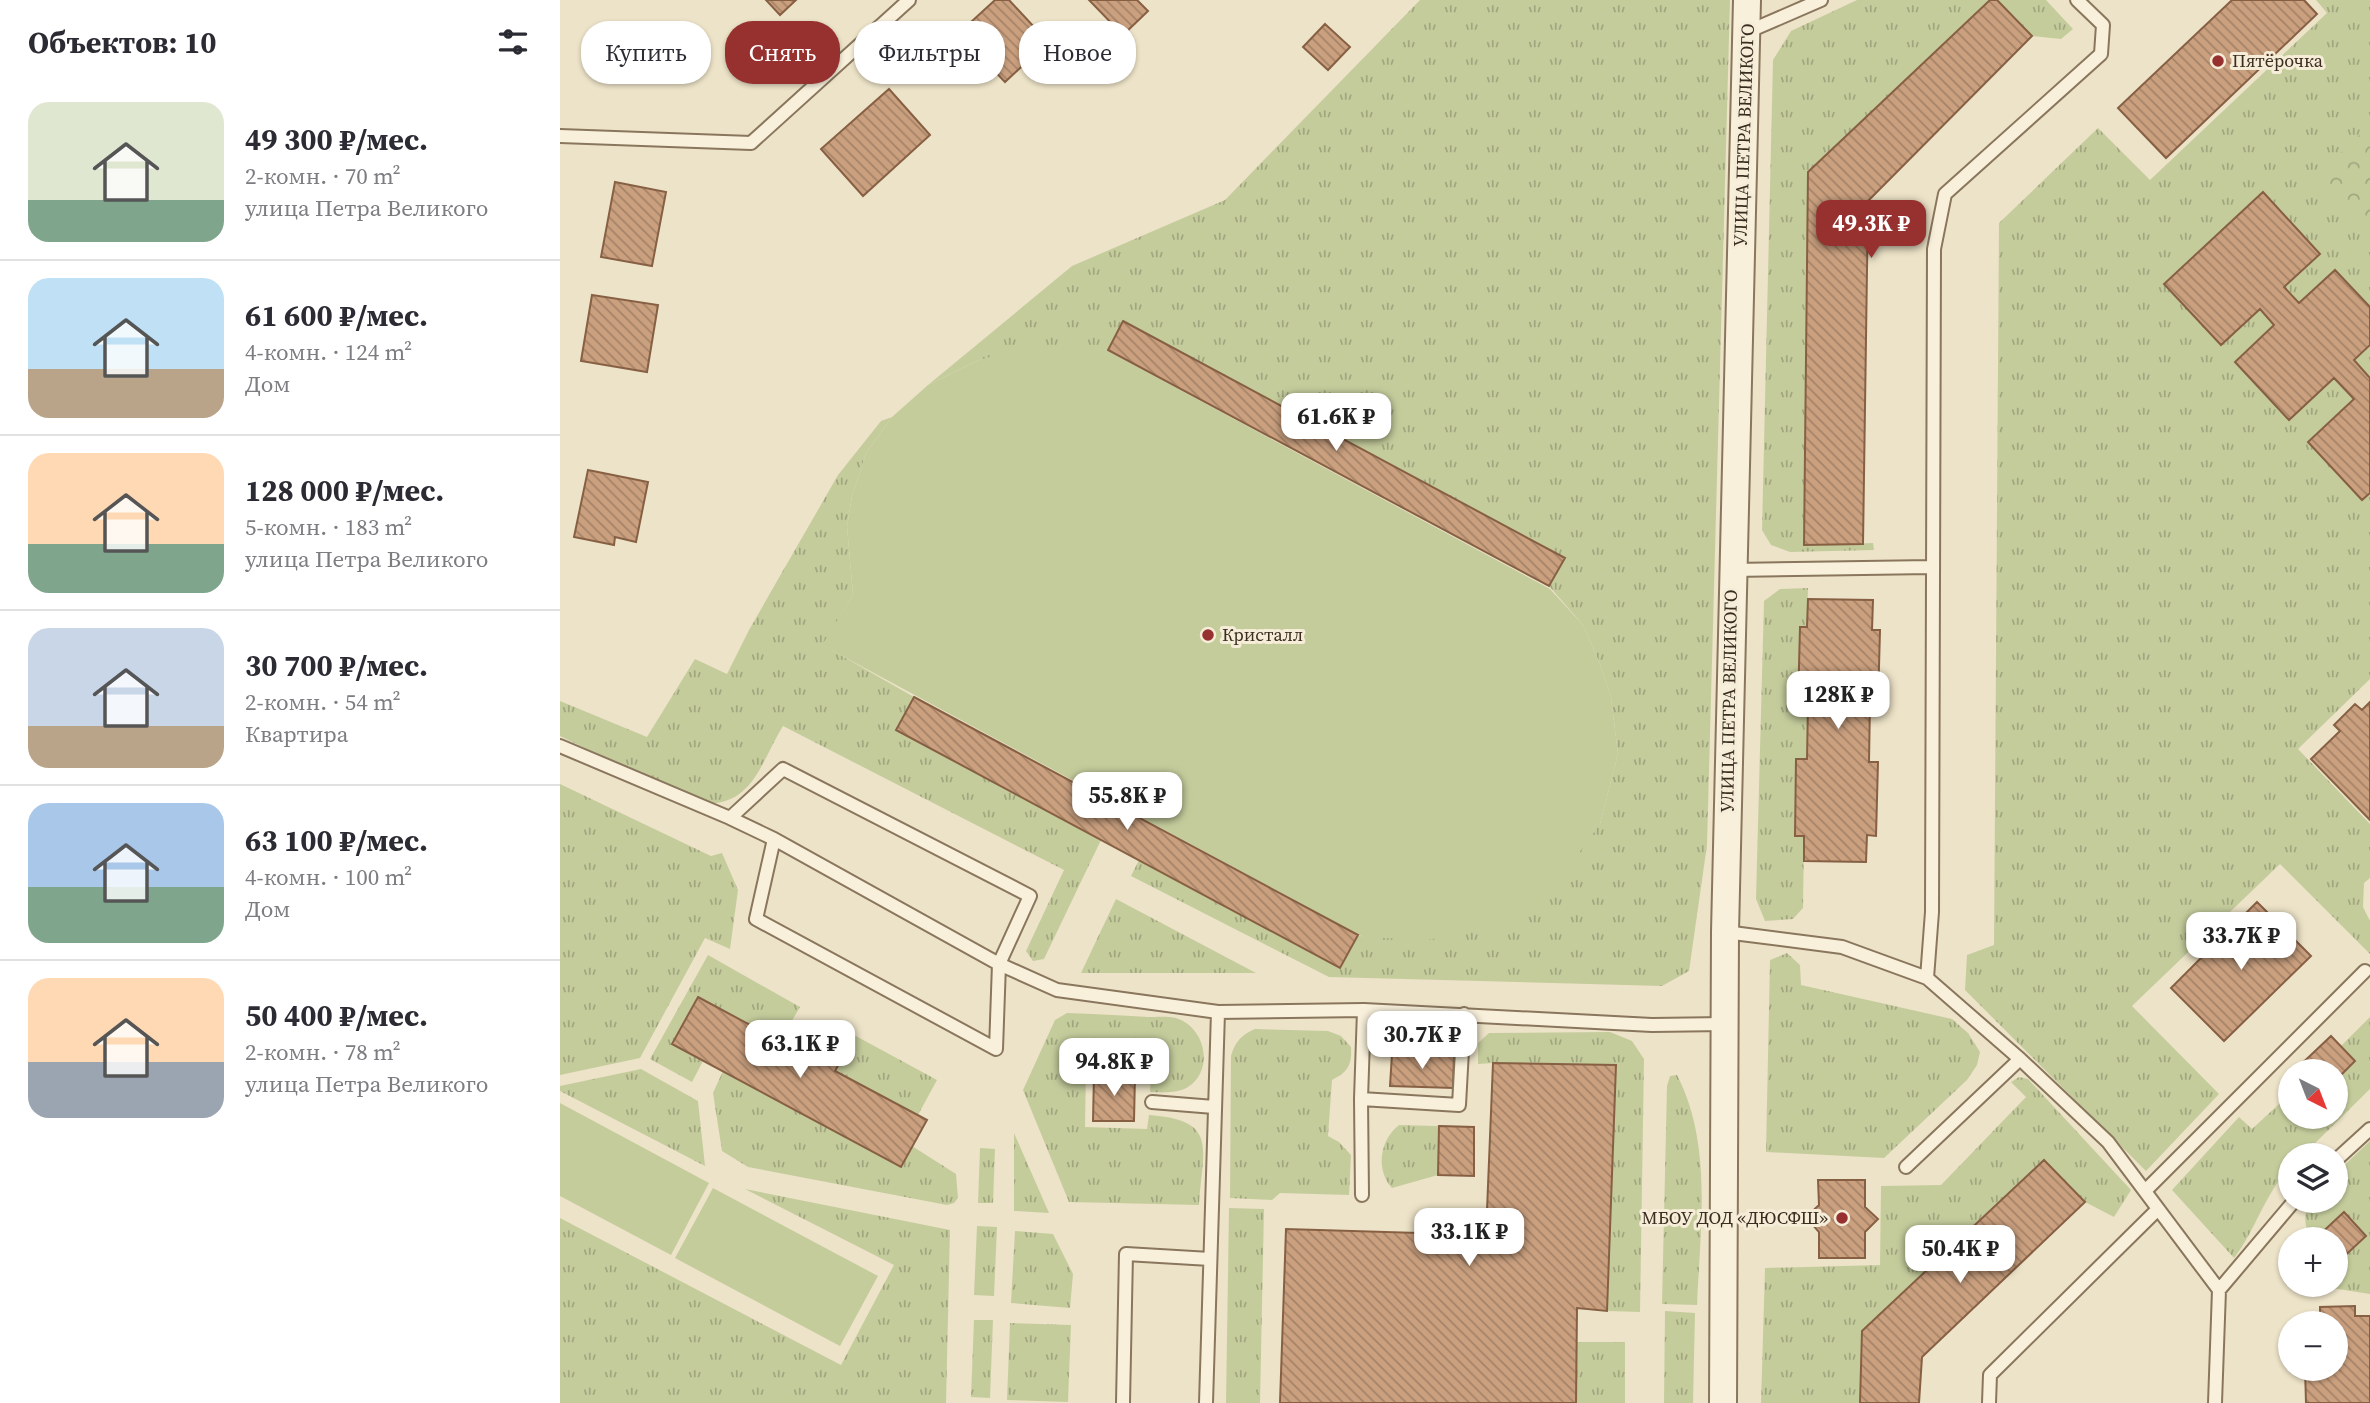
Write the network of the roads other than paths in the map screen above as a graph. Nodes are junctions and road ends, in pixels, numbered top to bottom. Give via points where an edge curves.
1 (909, 0) edge
2 (1747, 0) edge
3 (1821, 0) edge
4 (2077, 0) edge
5 (1747, 32) junction
6 (560, 136) edge
7 (1931, 567) junction
8 (1732, 569) junction
9 (560, 746) edge
10 (730, 818) junction
11 (774, 839) junction
12 (1725, 932) junction
13 (999, 964) junction
14 (2365, 971) dead end
15 (1927, 978) junction
16 (1364, 1010) junction
17 (1217, 1012) junction
18 (1464, 1014) junction
19 (1725, 1024) junction
20 (2020, 1059) junction
21 (1361, 1099) junction
22 (1153, 1102) dead end
23 (1214, 1107) junction
24 (2370, 1129) edge
25 (2348, 1149) edge
26 (1906, 1167) dead end
27 (2145, 1191) junction
28 (1362, 1195) dead end
29 (2158, 1209) junction
30 (2284, 1213) edge
31 (1210, 1259) junction
32 (2219, 1290) junction
33 (1122, 1403) edge
34 (1206, 1403) edge
35 (1723, 1403) edge
36 (1989, 1403) edge
37 (2215, 1403) edge

1 - 6 lane via 751,143
2 - 5 street, УЛИЦА ПЕТРА ВЕЛИКОГО
3 - 5 lane
4 - 7 lane via 2103,24 2101,54 1945,194 1934,250
5 - 8 street, УЛИЦА ПЕТРА ВЕЛИКОГО
7 - 8 lane
7 - 15 lane via 1932,912
8 - 12 street, УЛИЦА ПЕТРА ВЕЛИКОГО
9 - 10 lane
10 - 11 lane
10 - 13 lane via 783,769 1030,896
11 - 13 lane
11 - 13 lane via 756,919 996,1049
12 - 15 lane via 1842,947
12 - 19 street, УЛИЦА ПЕТРА ВЕЛИКОГО
13 - 17 lane via 1057,990
14 - 27 lane
15 - 20 lane
16 - 17 lane
16 - 18 lane
16 - 21 lane
17 - 23 lane
18 - 19 lane via 1652,1025
18 - 21 lane via 1459,1105
19 - 35 street, УЛИЦА ПЕТРА ВЕЛИКОГО
20 - 26 lane
20 - 27 lane via 2108,1142
21 - 28 lane
22 - 23 lane
23 - 31 lane
24 - 25 lane
27 - 29 lane
29 - 32 lane
29 - 36 lane via 1990,1376
30 - 32 lane
31 - 33 lane via 1126,1254
31 - 34 lane
32 - 37 lane

